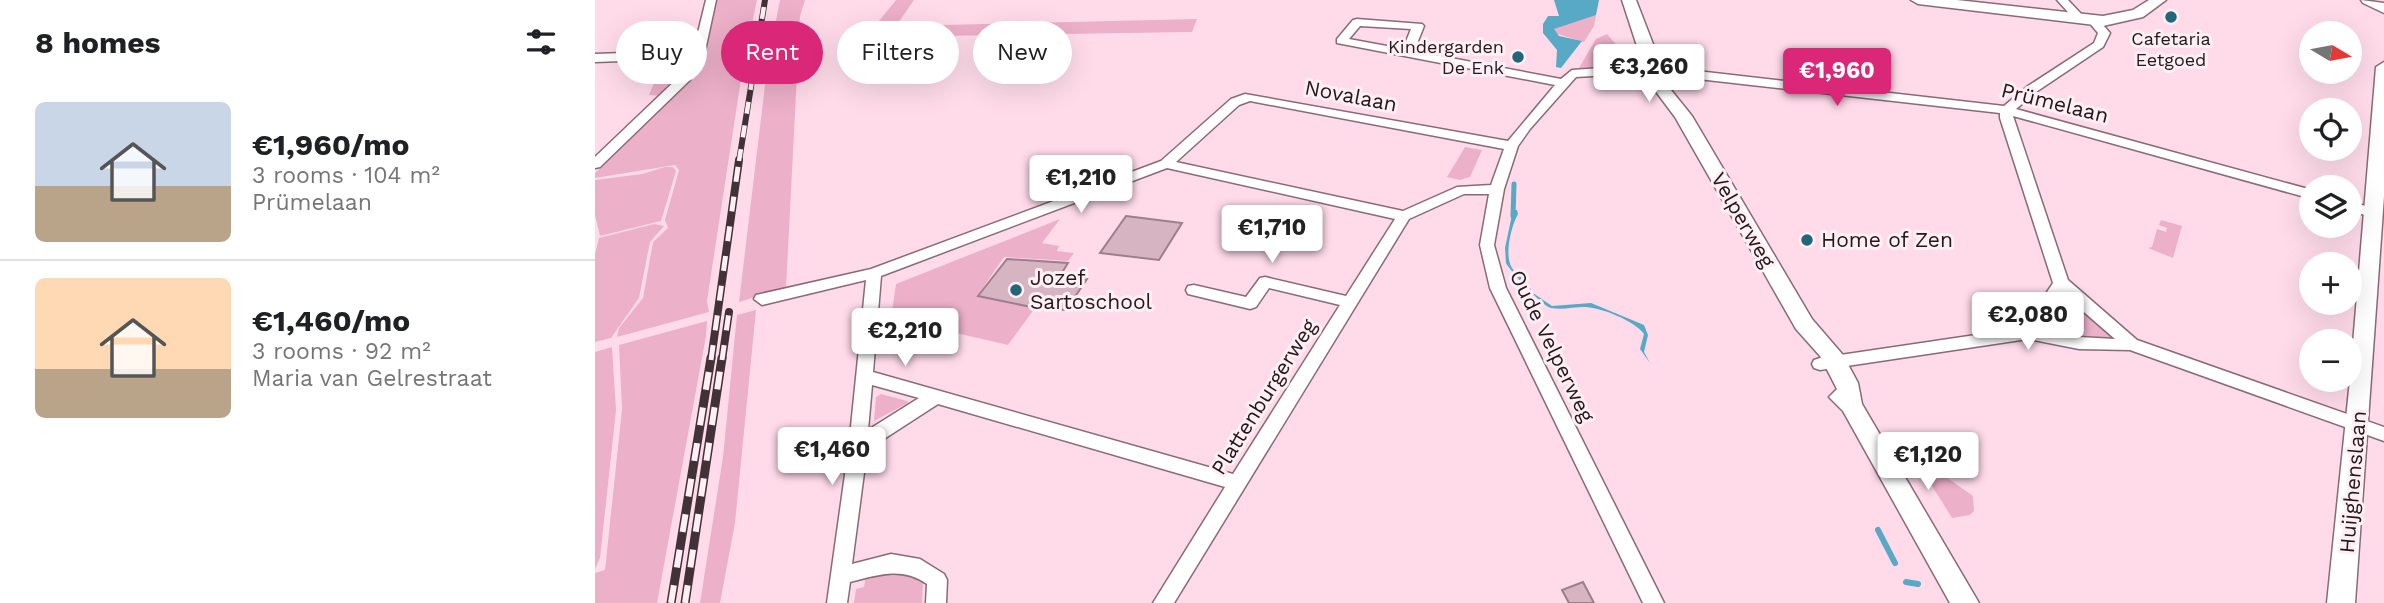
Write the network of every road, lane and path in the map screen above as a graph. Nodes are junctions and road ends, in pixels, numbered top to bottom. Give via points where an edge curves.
1 (711, 0) edge
2 (1918, 0) edge
3 (2062, 0) edge
4 (2159, 0) edge
5 (2368, 0) edge
6 (1635, 4) edge
7 (2384, 9) edge
8 (2087, 20) junction
9 (706, 21) edge
10 (1407, 54) junction
11 (616, 57) edge
12 (595, 58) edge
13 (2384, 67) edge
14 (1658, 74) junction
15 (1562, 83) junction
16 (679, 84) edge
17 (2007, 110) junction
18 (1511, 146) junction
19 (595, 164) edge
20 (1166, 164) junction
21 (1497, 189) junction
22 (2299, 191) edge
23 (2377, 210) edge
24 (1404, 216) junction
25 (874, 274) junction
26 (2061, 283) junction
27 (1194, 290) dead end
28 (762, 299) dead end
29 (1350, 302) junction
30 (2028, 333) junction
31 (2131, 344) junction
32 (1827, 363) junction
33 (864, 376) junction
34 (935, 397) junction
35 (2358, 424) junction
36 (2384, 434) edge
37 (858, 446) junction
38 (1237, 483) junction
39 (840, 576) junction
40 (837, 603) edge
41 (936, 603) edge
42 (1163, 603) edge
43 (1654, 603) edge
44 (1965, 603) edge
45 (2341, 603) edge

1 - 9 street
2 - 8 street
3 - 8 street
4 - 8 street via 2127,17
5 - 7 street
6 - 14 street, Velperweg
8 - 17 street via 2103,33 2099,45
10 - 10 street via 1354,44 1341,41 1357,22 1418,26
10 - 15 street
11 - 12 street
13 - 23 street, Huijghenslaan
14 - 15 street via 1580,72
14 - 17 street, Prümelaan
14 - 32 street, Velperweg via 1659,85 1683,116 1804,324 1805,337
15 - 18 street, Oude Velperweg
16 - 19 street
17 - 22 street, Prümelaan
17 - 26 street
18 - 20 street, Novalaan via 1249,97 1235,102
18 - 21 street, Oude Velperweg
20 - 24 street
20 - 25 street
21 - 24 street via 1462,190
21 - 43 street, Oude Velperweg via 1486,245 1498,288
23 - 35 street, Huijghenslaan
24 - 29 street, Plattenburgerweg
25 - 28 street
25 - 33 street
26 - 30 street
26 - 31 street
27 - 29 street via 1250,303 1265,282
29 - 38 street, Plattenburgerweg
30 - 31 street
30 - 32 street
31 - 35 street
32 - 44 street, Velperweg via 1836,392 1851,405
33 - 34 street
33 - 37 street
34 - 37 street
34 - 38 street
35 - 36 street
35 - 45 street, Huijghenslaan
37 - 39 street
38 - 42 street, Plattenburgerweg
39 - 40 street
39 - 41 street via 901,561 921,567 937,580

